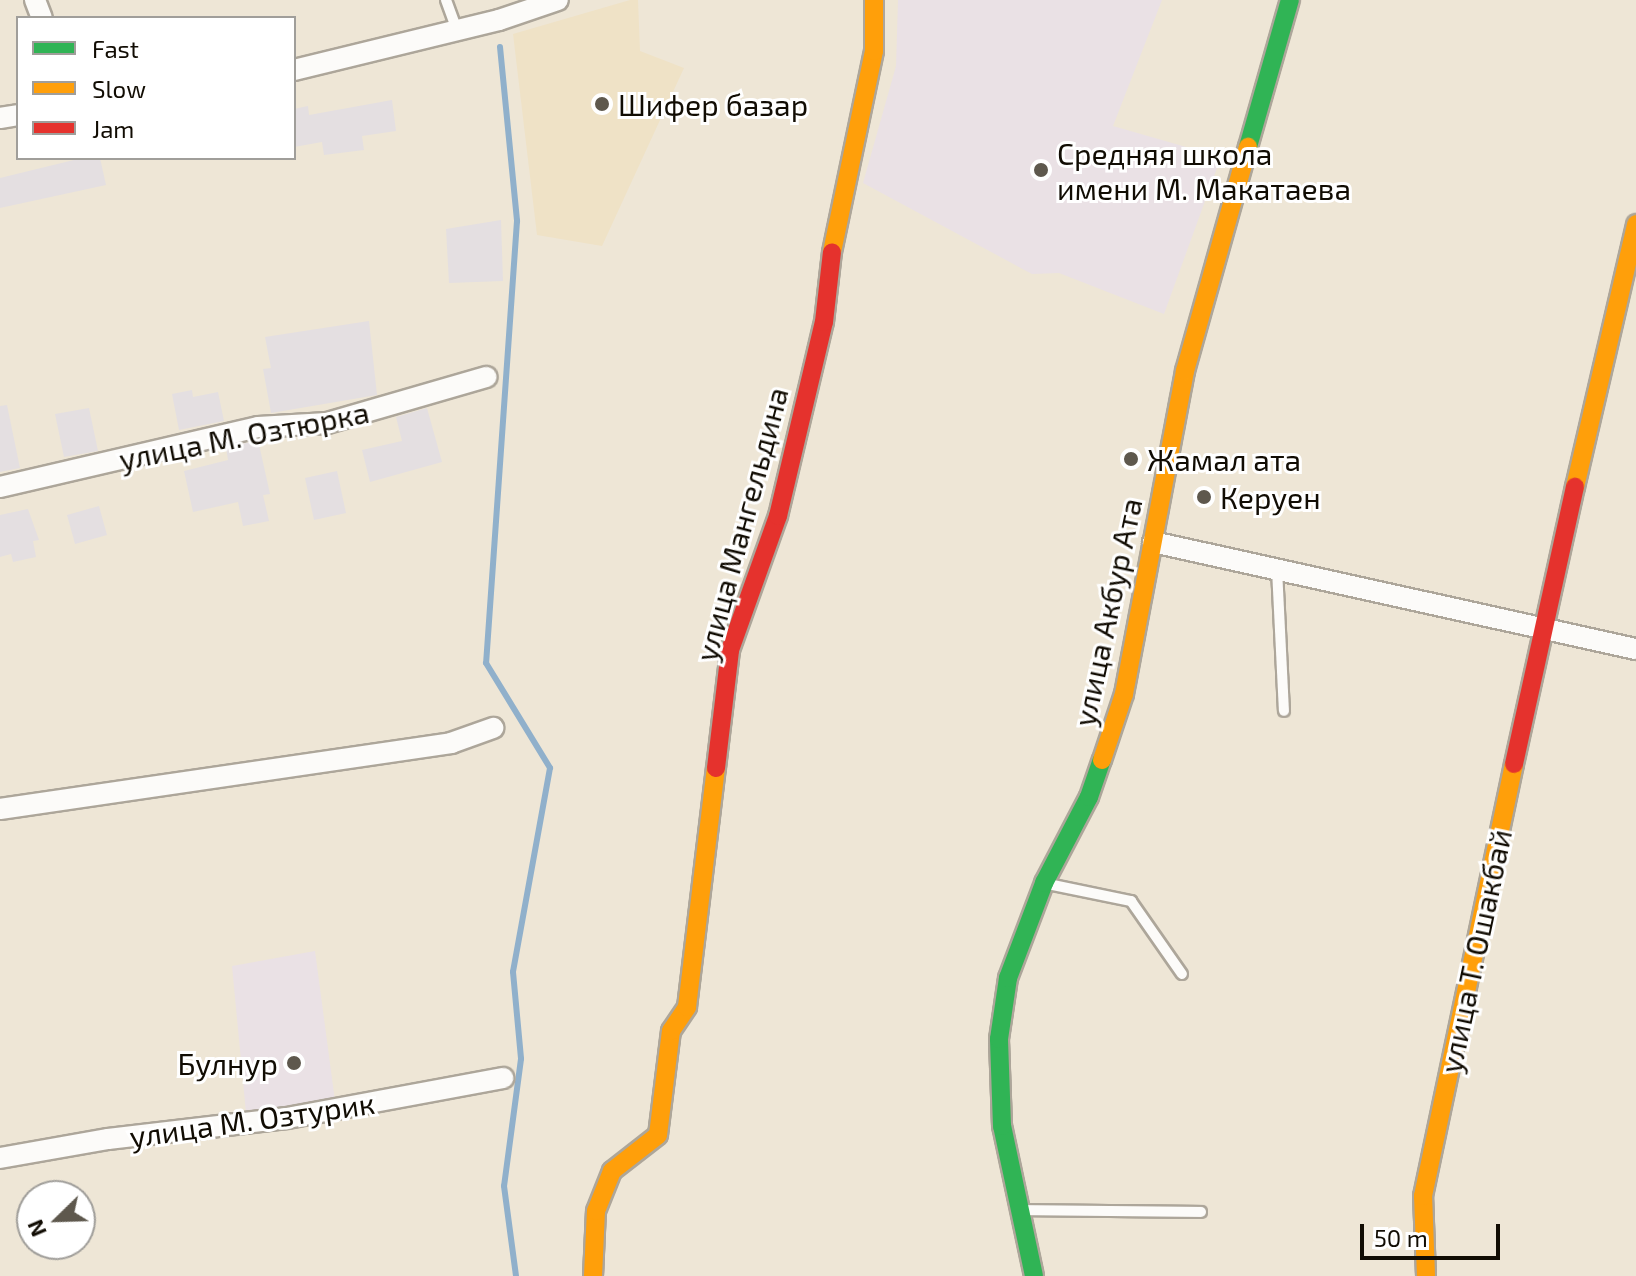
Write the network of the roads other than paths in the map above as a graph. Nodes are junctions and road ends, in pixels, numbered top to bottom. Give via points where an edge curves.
1 (446, 0) edge
2 (558, 0) edge
3 (874, 0) edge
4 (1290, 0) edge
5 (457, 30) junction
6 (296, 70) edge
7 (1636, 224) edge
8 (486, 377) dead end
9 (0, 487) edge
10 (1153, 542) junction
11 (1277, 569) junction
12 (1543, 628) junction
13 (1636, 649) edge
14 (1284, 711) dead end
15 (493, 728) dead end
16 (0, 809) edge
17 (1044, 883) junction
18 (1182, 974) dead end
19 (503, 1078) dead end
20 (0, 1158) edge
21 (1016, 1210) junction
22 (1201, 1212) dead end
23 (593, 1276) edge
24 (1034, 1276) edge
25 (1426, 1276) edge

1 - 5 lane
2 - 5 street
3 - 23 street, улица Мангельдина via 874,51 834,239 824,322 778,516 730,650 687,1007 671,1031 658,1135 612,1171 596,1211
4 - 10 street, улица Акбур Ата via 1185,371
5 - 6 street
7 - 12 street, улица Т. Ошакбай
8 - 9 street, улица М. Озтюрка via 327,423 258,427
10 - 11 street
10 - 17 street, улица Акбур Ата via 1124,694 1089,797
11 - 12 street
11 - 14 lane
12 - 13 street
12 - 25 street, улица Т. Ошакбай via 1423,1196
15 - 16 street via 451,743
17 - 18 lane via 1131,901
17 - 21 street, улица Акбур Ата via 1008,978 999,1039 1002,1126
19 - 20 street, улица М. Озтурик via 287,1118
21 - 22 lane
21 - 24 street, улица Акбур Ата

